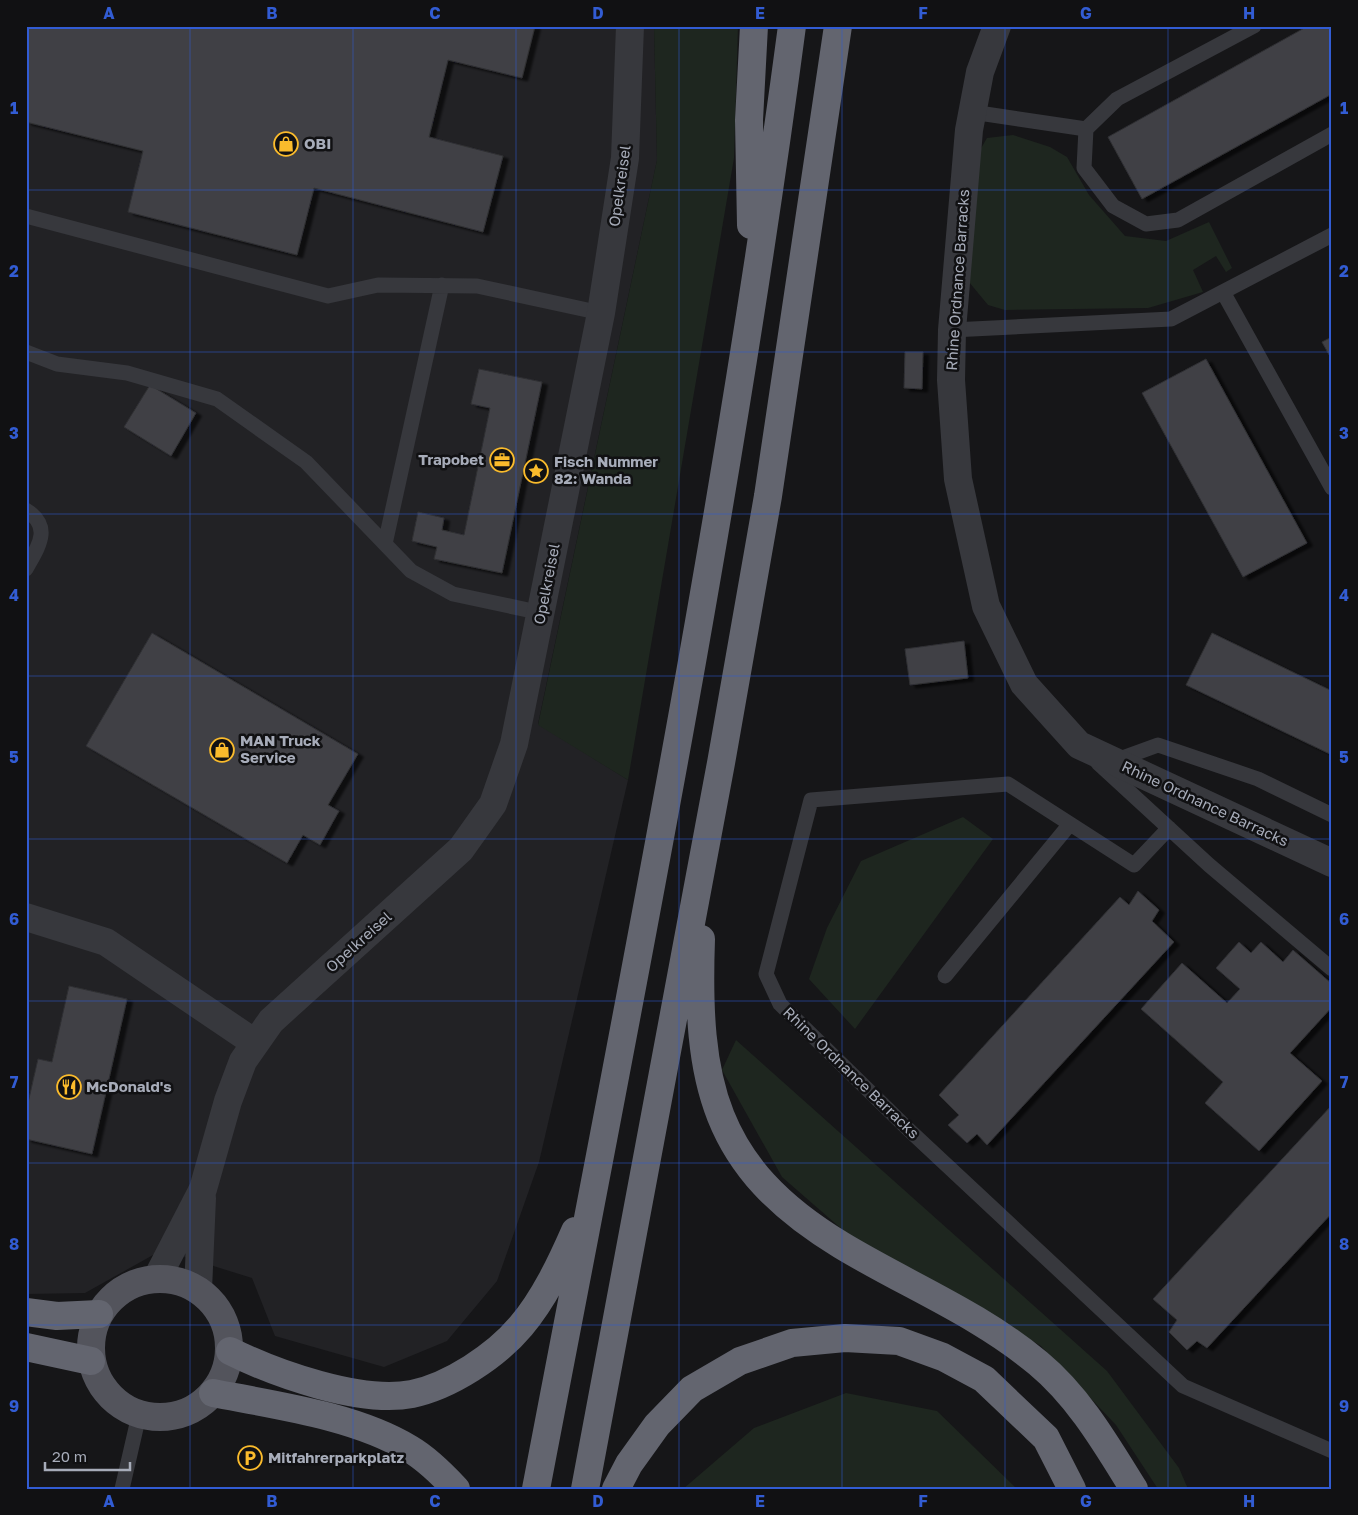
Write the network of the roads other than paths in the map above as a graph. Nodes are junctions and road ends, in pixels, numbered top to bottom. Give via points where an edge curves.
1 (630, 26) edge
2 (754, 26) edge
3 (792, 26) edge
4 (838, 26) edge
5 (997, 26) edge
6 (1254, 26) edge
7 (972, 112) junction
8 (1086, 129) junction
9 (1332, 134) edge
10 (26, 216) edge
11 (1332, 235) edge
12 (442, 285) junction
13 (1223, 292) junction
14 (753, 302) junction
15 (601, 312) junction
16 (952, 330) junction
17 (26, 352) edge
18 (1332, 488) edge
19 (26, 510) edge
20 (386, 544) junction
21 (26, 569) edge
22 (542, 613) junction
23 (1079, 745) junction
24 (1114, 761) junction
25 (1332, 815) edge
26 (1070, 824) junction
27 (1169, 828) junction
28 (705, 849) junction
29 (1332, 863) edge
30 (26, 917) edge
31 (1332, 969) edge
32 (945, 976) dead end
33 (255, 1043) junction
34 (593, 1188) junction
35 (203, 1189) junction
36 (157, 1278) junction
37 (198, 1290) junction
38 (26, 1312) edge
39 (99, 1314) junction
40 (26, 1347) edge
41 (230, 1351) junction
42 (91, 1361) junction
43 (213, 1393) junction
44 (139, 1415) junction
45 (1332, 1451) edge
46 (122, 1489) edge
47 (456, 1489) edge
48 (536, 1489) edge
49 (585, 1489) edge
50 (616, 1489) edge
51 (1072, 1489) edge
52 (1134, 1489) edge

1 - 15 street, Opelkreisel via 625,158
2 - 14 highway via 749,120
3 - 14 highway
4 - 28 highway via 768,496
5 - 7 street, Rhine Ordnance Barracks via 980,72
6 - 8 lane via 1117,98
7 - 8 lane
7 - 16 street, Rhine Ordnance Barracks
8 - 9 lane via 1084,168 1113,206 1146,224 1178,220
10 - 12 lane via 328,296 378,285
11 - 13 lane
12 - 15 lane via 476,286
12 - 20 lane
13 - 16 lane via 1171,319
13 - 18 lane
14 - 34 highway via 714,544 647,916
15 - 22 street, Opelkreisel
16 - 23 street, Rhine Ordnance Barracks via 951,380 958,479 986,606 1024,684
17 - 20 lane via 57,364 127,373 217,399 306,462
19 - 21 lane via 38,517 42,531 39,546
20 - 22 lane via 411,571 453,594
22 - 33 street, Opelkreisel via 514,744 493,804 461,849 271,1021
23 - 24 street, Rhine Ordnance Barracks
23 - 27 lane, Rhine Ordnance Barracks
24 - 25 lane via 1158,745 1258,779
24 - 29 street, Rhine Ordnance Barracks
26 - 27 lane, Rhine Ordnance Barracks via 1134,864
26 - 32 lane
26 - 45 lane, Rhine Ordnance Barracks via 1008,784 811,800 766,974 780,1004 908,1129 1183,1386
27 - 31 lane, Rhine Ordnance Barracks
28 - 49 highway
28 - 52 highway via 700,967 702,1046 711,1091 726,1131 754,1174 789,1208 840,1245 941,1298 998,1332 1040,1364 1076,1402
30 - 33 street via 106,942
33 - 35 street, Opelkreisel via 243,1061 228,1102
34 - 41 highway via 564,1256 521,1326 492,1354 455,1378 412,1394 360,1395 272,1371
34 - 48 highway
35 - 36 street, Opelkreisel
35 - 37 street, Opelkreisel
36 - 37 main road via 179,1281
36 - 39 main road via 127,1287 114,1296
37 - 41 main road via 216,1306 226,1327
38 - 39 highway via 57,1316
39 - 42 main road via 90,1344
40 - 42 highway
41 - 43 main road via 224,1373
42 - 44 main road via 100,1384 116,1403
43 - 44 main road via 192,1410 166,1418
43 - 47 highway via 326,1417 379,1433 412,1450
44 - 46 lane
50 - 51 highway via 629,1464 657,1425 692,1388 740,1361 792,1343 845,1338 899,1342 943,1357 984,1379 1046,1438

